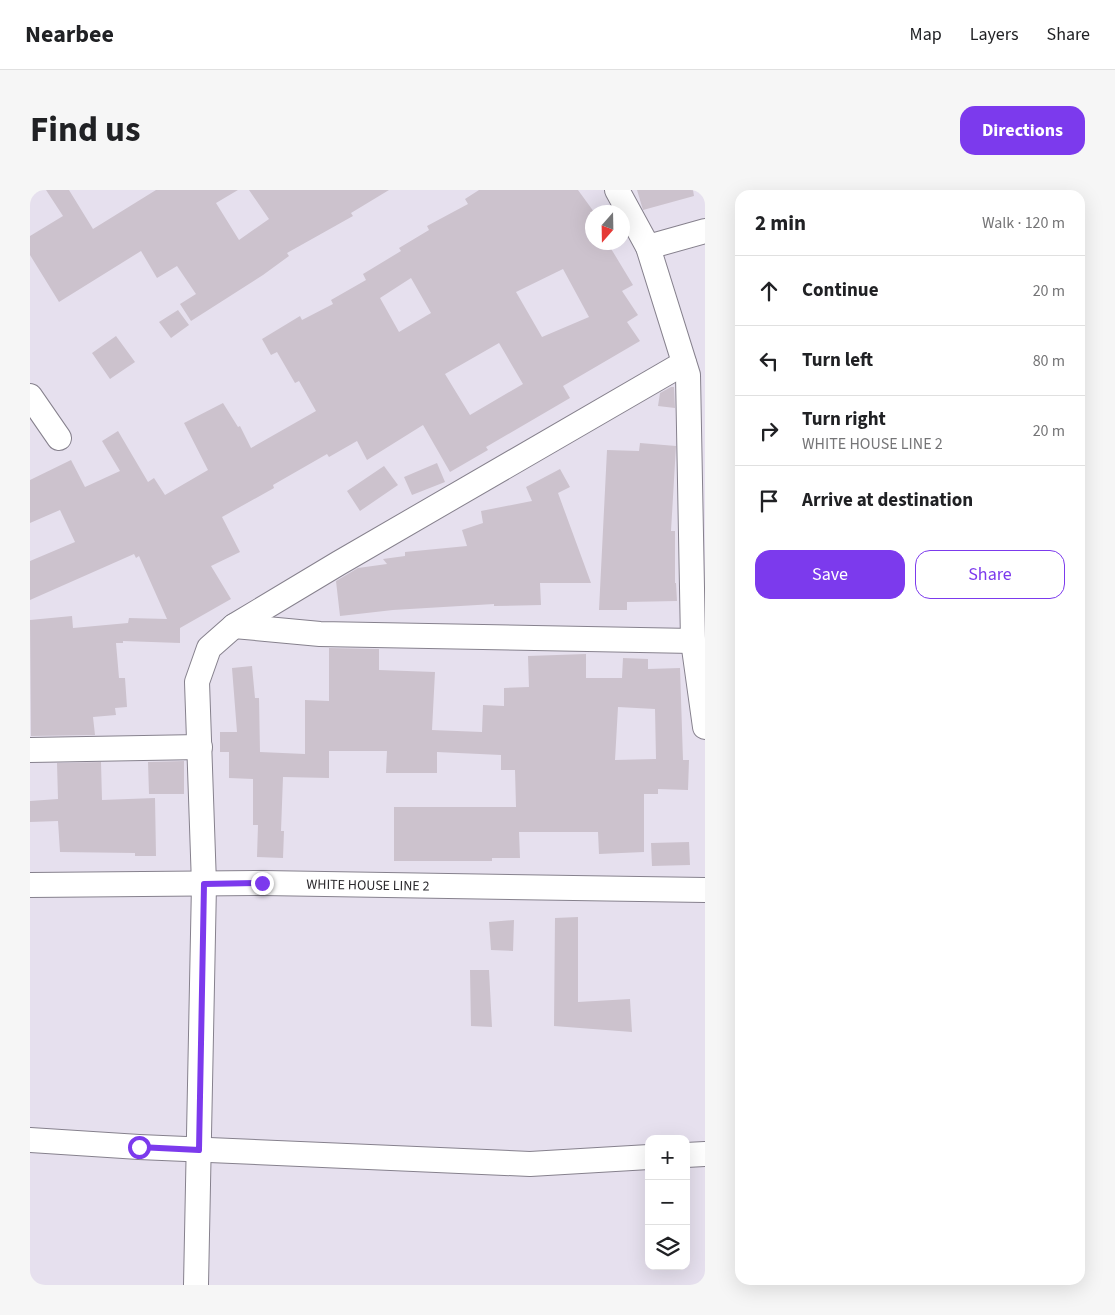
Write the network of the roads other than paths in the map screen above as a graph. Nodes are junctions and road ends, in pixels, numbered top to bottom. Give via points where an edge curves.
1 (617, 190) edge
2 (705, 231) edge
3 (648, 247) junction
4 (684, 363) junction
5 (30, 396) edge
6 (60, 438) dead end
7 (234, 626) junction
8 (693, 641) junction
9 (705, 727) edge
10 (200, 746) junction
11 (30, 750) edge
12 (204, 884) junction
13 (30, 885) edge
14 (705, 890) edge
15 (30, 1140) edge
16 (199, 1150) junction
17 (705, 1154) edge
18 (690, 1155) edge
19 (645, 1157) edge
20 (196, 1285) edge

1 - 3 street
2 - 3 street
3 - 4 street
4 - 7 street
4 - 8 street via 688,375
5 - 6 street
7 - 8 street via 320,634
7 - 10 street via 209,648 198,682
8 - 9 street
10 - 11 street
10 - 12 street
12 - 13 street, WHITE HOUSE LINE 2
12 - 14 street, WHITE HOUSE LINE 2
12 - 16 street
15 - 16 street
16 - 19 street via 530,1164
16 - 20 street
17 - 18 street

